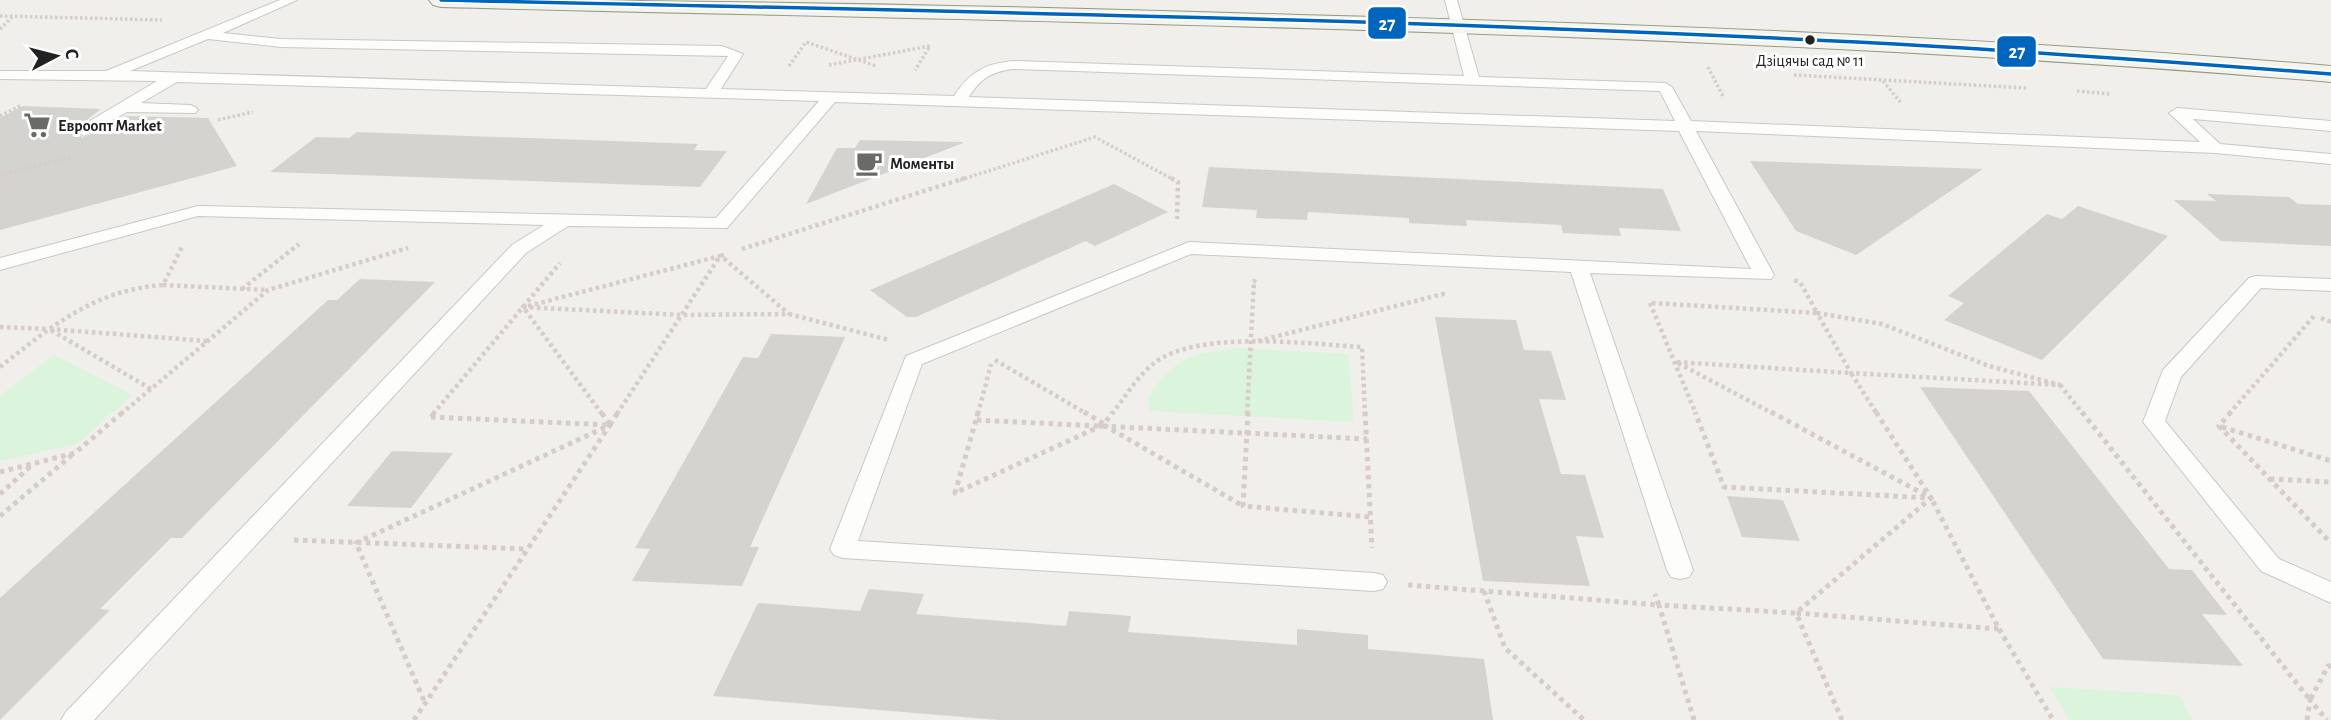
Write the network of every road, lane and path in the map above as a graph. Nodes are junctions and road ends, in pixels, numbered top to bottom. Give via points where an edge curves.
1 (291, 0) edge
2 (442, 0) edge
3 (1451, 0) edge
4 (0, 16) edge
5 (13, 16) junction
6 (174, 20) dead end
7 (1457, 26) junction
8 (0, 29) edge
9 (206, 36) junction
10 (2331, 74) edge
11 (0, 75) edge
12 (108, 75) junction
13 (174, 77) junction
14 (1473, 81) junction
15 (711, 93) junction
16 (831, 97) junction
17 (959, 101) junction
18 (125, 107) junction
19 (190, 110) dead end
20 (1685, 126) junction
21 (2331, 126) edge
22 (83, 131) dead end
23 (2215, 148) junction
24 (2331, 159) edge
25 (565, 219) junction
26 (1177, 221) dead end
27 (187, 237) dead end
28 (302, 241) dead end
29 (419, 245) dead end
30 (693, 255) dead end
31 (721, 256) junction
32 (563, 260) dead end
33 (0, 264) edge
34 (1579, 267) junction
35 (1268, 282) dead end
36 (163, 285) junction
37 (2331, 285) edge
38 (242, 289) junction
39 (268, 290) junction
40 (1416, 292) dead end
41 (1650, 303) dead end
42 (523, 307) junction
43 (682, 314) junction
44 (789, 314) junction
45 (2331, 322) edge
46 (0, 327) edge
47 (49, 329) junction
48 (207, 341) junction
49 (1251, 342) junction
50 (899, 343) dead end
51 (1676, 362) junction
52 (0, 367) edge
53 (1851, 373) junction
54 (2060, 385) junction
55 (151, 389) junction
56 (976, 420) junction
57 (1104, 424) junction
58 (610, 425) junction
59 (2219, 426) junction
60 (1247, 432) junction
61 (1367, 439) junction
62 (75, 453) junction
63 (2331, 461) edge
64 (34, 463) junction
65 (0, 472) edge
66 (2269, 478) dead end
67 (2331, 482) edge
68 (0, 494) edge
69 (1931, 498) junction
70 (1243, 506) junction
71 (0, 516) edge
72 (1371, 517) junction
73 (248, 537) junction
74 (2331, 542) edge
75 (356, 543) junction
76 (527, 549) junction
77 (1680, 570) dead end
78 (1374, 582) junction
79 (1484, 591) junction
80 (2331, 593) edge
81 (1659, 605) junction
82 (1796, 613) junction
83 (1999, 629) junction
84 (2331, 666) edge
85 (2310, 700) junction
86 (425, 703) junction
87 (76, 720) edge
88 (414, 720) edge
89 (1584, 720) edge
90 (1694, 720) edge
91 (1842, 720) edge
92 (2053, 720) edge
93 (2308, 720) edge
94 (2327, 720) edge

1 - 9 lane
2 - 7 main road
3 - 7 lane
4 - 5 path
5 - 6 path
5 - 8 path
7 - 10 main road via 1932,46
7 - 14 lane
9 - 12 lane
9 - 15 lane via 281,43 722,50 736,54
11 - 12 lane
12 - 13 lane
13 - 15 lane
13 - 18 lane
14 - 17 lane via 1013,65 988,67 975,76
14 - 20 lane via 1665,88
15 - 16 lane
16 - 17 lane
16 - 25 lane via 721,224
17 - 20 lane
18 - 19 lane
18 - 22 lane
20 - 23 lane
20 - 34 lane via 1764,275
21 - 23 lane via 2177,113
23 - 24 lane
25 - 33 lane via 198,211
25 - 73 lane via 519,249
26 - 31 path via 1178,182 1095,136
27 - 36 path
28 - 38 path
29 - 39 path
30 - 31 path
31 - 42 path
31 - 43 path
31 - 44 path
32 - 42 path
34 - 77 lane
34 - 78 lane via 1189,248 912,360 843,549
35 - 49 path via 1254,281
36 - 38 path
36 - 47 path via 104,296 66,314
37 - 80 lane via 2256,282 2171,375 2154,422 2270,565
38 - 39 path
39 - 48 path
40 - 49 path via 1443,294
41 - 51 path
42 - 43 path
42 - 58 path
42 - 58 path via 431,416
43 - 44 path
43 - 58 path
44 - 50 path
45 - 59 path via 2315,315
46 - 47 path
47 - 48 path
47 - 52 path
47 - 55 path
48 - 55 path
49 - 57 path via 1188,348 1157,360
49 - 60 path
49 - 61 path via 1362,347
51 - 53 path
51 - 69 path
51 - 69 path via 1724,487
53 - 54 path
53 - 54 path via 1817,313 1882,324 1989,366
53 - 69 path
54 - 85 path
55 - 62 path
56 - 57 path
56 - 57 path via 993,358
56 - 57 path via 955,493
57 - 60 path
57 - 70 path
58 - 75 path
58 - 76 path
59 - 63 path
59 - 74 path
60 - 61 path
60 - 70 path
61 - 72 path
62 - 64 path
62 - 71 path
64 - 65 path
64 - 68 path
66 - 67 path
69 - 82 path
69 - 83 path
70 - 72 path
72 - 78 path
73 - 75 path
73 - 87 lane
75 - 76 path
75 - 86 path
76 - 86 path
78 - 79 path
79 - 81 path
79 - 89 path via 1505,648
81 - 82 path
81 - 90 path
82 - 83 path
82 - 91 path
83 - 92 path
84 - 85 path
85 - 93 path
85 - 94 path
86 - 88 path

